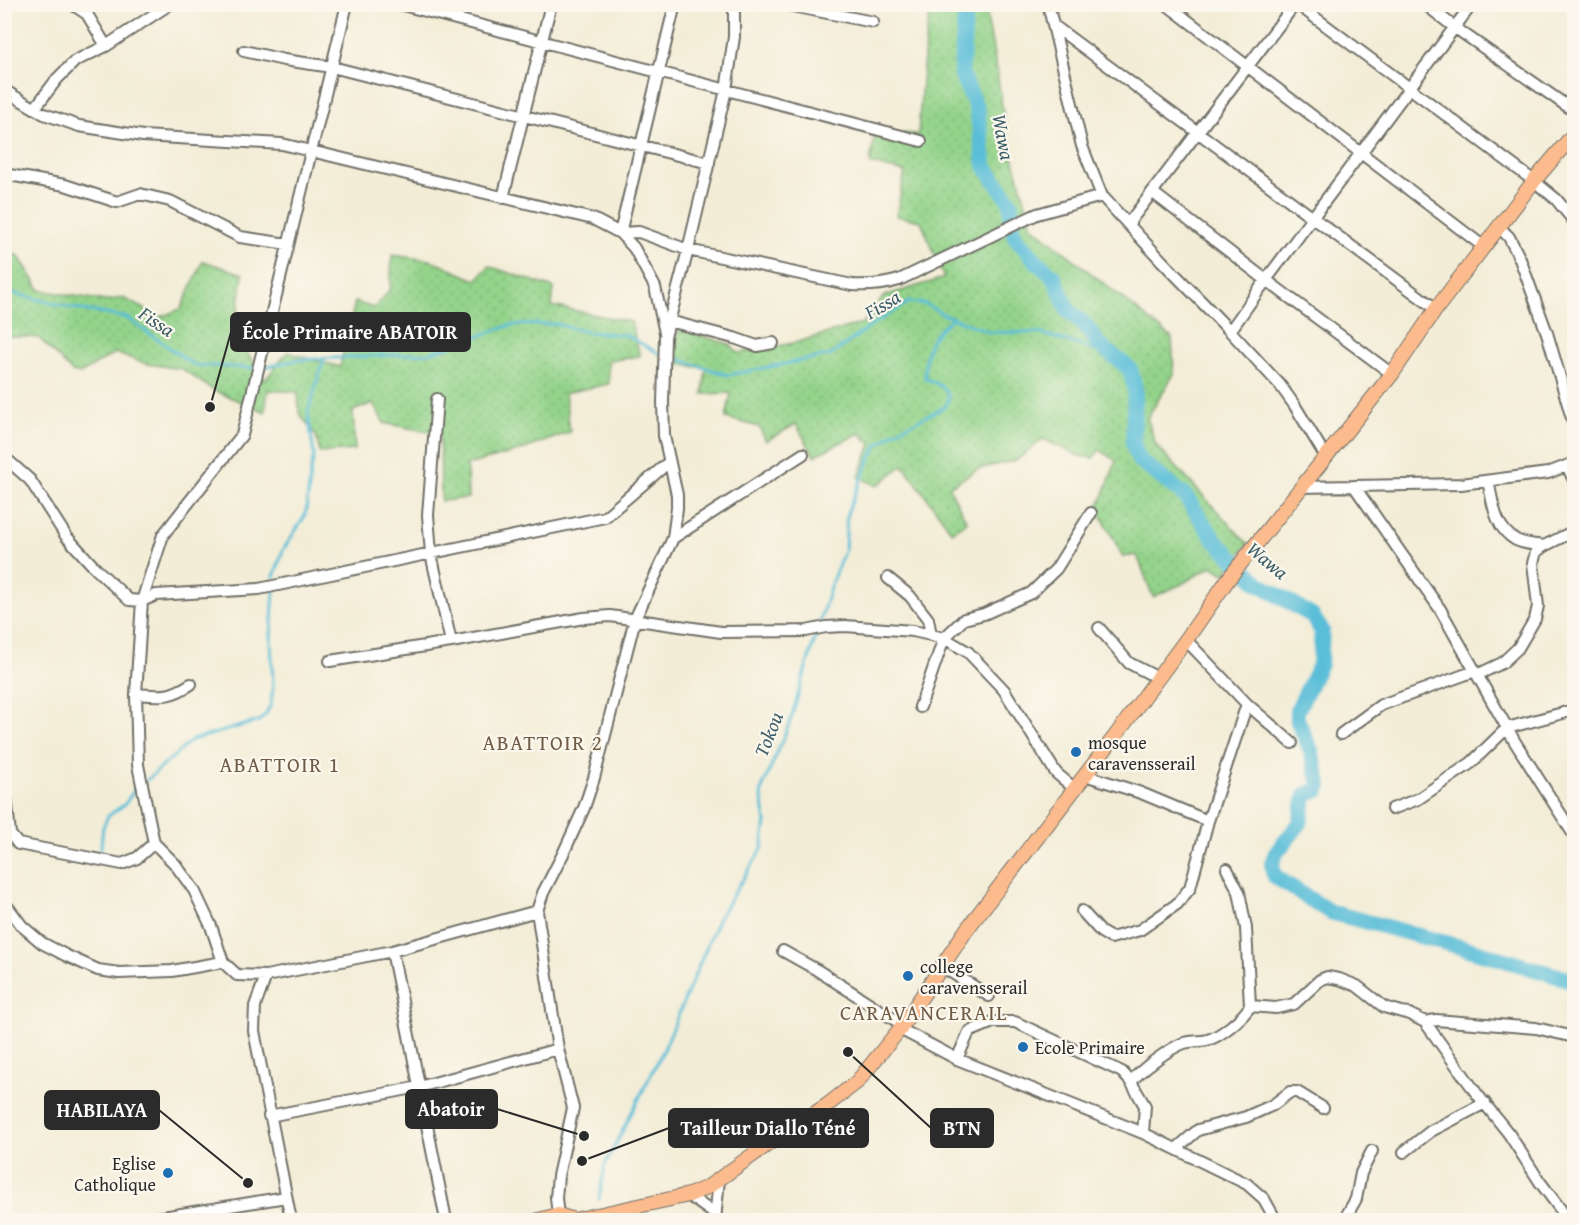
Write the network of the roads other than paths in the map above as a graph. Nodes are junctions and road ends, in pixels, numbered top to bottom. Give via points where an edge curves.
1 (72, 4) edge
2 (170, 4) edge
3 (347, 4) edge
4 (399, 4) edge
5 (551, 4) edge
6 (675, 4) edge
7 (734, 4) edge
8 (782, 4) edge
9 (1048, 4) edge
10 (1166, 4) edge
11 (1296, 4) edge
12 (1425, 4) edge
13 (1472, 4) edge
14 (873, 22) dead end
15 (1053, 26) junction
16 (1454, 27) junction
17 (541, 42) junction
18 (106, 46) junction
19 (244, 51) dead end
20 (332, 67) junction
21 (1248, 67) junction
22 (658, 72) junction
23 (1409, 88) junction
24 (4, 90) edge
25 (726, 90) junction
26 (35, 108) junction
27 (1575, 111) edge
28 (523, 116) junction
29 (1197, 133) junction
30 (1575, 134) edge
31 (921, 141) dead end
32 (641, 145) junction
33 (312, 151) junction
34 (1361, 153) junction
35 (709, 163) junction
36 (4, 174) edge
37 (1534, 181) junction
38 (1152, 192) junction
39 (1102, 196) junction
40 (503, 198) junction
41 (1312, 218) junction
42 (1575, 221) edge
43 (1128, 224) junction
44 (1499, 226) junction
45 (620, 233) junction
46 (288, 244) junction
47 (1484, 247) junction
48 (688, 250) junction
49 (1266, 280) junction
50 (1436, 309) junction
51 (669, 321) junction
52 (1230, 331) junction
53 (665, 337) junction
54 (773, 343) dead end
55 (1392, 374) junction
56 (437, 399) dead end
57 (1575, 425) edge
58 (803, 454) dead end
59 (4, 457) edge
60 (1326, 457) junction
61 (669, 462) junction
62 (1571, 465) edge
63 (1575, 480) edge
64 (1488, 481) junction
65 (1354, 486) junction
66 (1301, 487) junction
67 (1091, 513) dead end
68 (1575, 531) edge
69 (673, 538) junction
70 (1544, 546) junction
71 (431, 554) junction
72 (888, 578) dead end
73 (142, 601) junction
74 (635, 619) junction
75 (1099, 628) dead end
76 (931, 635) junction
77 (944, 638) junction
78 (1186, 640) junction
79 (451, 642) junction
80 (330, 661) dead end
81 (1476, 673) junction
82 (1158, 678) junction
83 (191, 684) dead end
84 (136, 694) junction
85 (1247, 704) junction
86 (920, 707) dead end
87 (1575, 710) edge
88 (1507, 728) junction
89 (1341, 734) dead end
90 (1292, 743) dead end
91 (1085, 775) junction
92 (5, 786) edge
93 (1075, 789) junction
94 (1392, 809) dead end
95 (1208, 821) junction
96 (1575, 835) edge
97 (154, 843) junction
98 (1227, 868) dead end
99 (4, 902) edge
100 (537, 911) junction
101 (1082, 911) dead end
102 (392, 951) junction
103 (783, 951) dead end
104 (223, 962) junction
105 (943, 967) junction
106 (266, 976) junction
107 (989, 996) dead end
108 (1250, 1006) junction
109 (1425, 1022) junction
110 (902, 1027) junction
111 (1575, 1036) edge
112 (558, 1049) junction
113 (957, 1059) junction
114 (1131, 1082) junction
115 (419, 1087) junction
116 (1485, 1103) junction
117 (1323, 1108) dead end
118 (269, 1116) junction
119 (1143, 1133) junction
120 (1176, 1149) junction
121 (1372, 1151) dead end
122 (1404, 1152) dead end
123 (713, 1183) junction
124 (688, 1195) junction
125 (286, 1197) junction
126 (558, 1215) junction
127 (716, 1218) edge
128 (574, 1220) edge
129 (144, 1221) edge
130 (291, 1221) edge
131 (446, 1221) edge
132 (539, 1221) edge
133 (1274, 1221) edge
134 (1344, 1221) edge
135 (1563, 1221) edge

1 - 18 street via 87,14
2 - 18 street
3 - 20 street
4 - 17 street
5 - 17 street
6 - 22 street
7 - 25 street via 734,37
8 - 14 street
9 - 15 street
10 - 21 street
11 - 21 street
11 - 23 street
12 - 16 street
13 - 16 street
15 - 29 street
15 - 39 street via 1082,146
16 - 23 street
16 - 27 street
17 - 22 street
17 - 28 street
18 - 26 street via 75,61
19 - 20 street
20 - 28 street
20 - 33 street
21 - 29 street
21 - 34 street
22 - 25 street
22 - 32 street
23 - 34 street
23 - 37 street
24 - 26 street
25 - 31 street
25 - 35 street
26 - 33 street via 79,126 143,136 282,144
28 - 32 street
28 - 40 street
29 - 38 street
29 - 41 street
30 - 37 main road
32 - 35 street
32 - 45 street
33 - 40 street
33 - 46 street
34 - 41 street
34 - 47 street
35 - 48 street
36 - 46 street via 65,185 117,202 140,194 170,201 240,237
37 - 42 street
37 - 44 main road
38 - 43 street
38 - 49 street
39 - 43 street
39 - 48 street via 1051,209 885,284 852,285
40 - 45 street via 593,219
41 - 49 street
41 - 50 street
43 - 52 street
44 - 47 main road
44 - 57 street via 1509,237 1524,270
45 - 48 street via 639,232
45 - 53 street via 634,248 655,286
46 - 73 street via 242,435 163,535
47 - 50 main road
48 - 51 street
49 - 52 street
49 - 55 street
50 - 55 main road
51 - 53 street
51 - 54 street via 757,346
52 - 60 street via 1280,385
53 - 61 street via 664,436
55 - 60 main road
56 - 71 street via 428,515
58 - 69 street
59 - 73 street via 30,480 66,536 95,568 129,600
60 - 66 main road
61 - 69 street via 677,495
61 - 71 street via 605,517
62 - 63 street
62 - 64 street via 1548,473
64 - 65 street
64 - 70 street via 1497,520 1504,531 1518,541
65 - 66 street
65 - 81 street via 1440,609
66 - 78 main road
67 - 77 street via 1056,569 1031,593 964,619
68 - 70 street
69 - 74 street
70 - 81 street via 1536,552 1533,563 1538,606 1535,619 1518,648 1502,663
71 - 73 street via 259,589 156,595
71 - 79 street
72 - 76 street via 910,596 928,620
73 - 84 street
74 - 76 street via 721,632 806,631 845,626
74 - 79 street via 584,618
74 - 100 street via 584,808
75 - 82 street via 1129,663
76 - 77 street
77 - 86 street
77 - 93 street via 968,652 1004,690 1056,773
78 - 82 main road
78 - 85 street
79 - 80 street
81 - 88 street
81 - 89 street via 1381,705
82 - 91 main road
83 - 84 street via 159,696
84 - 97 street via 138,765
85 - 90 street
85 - 95 street
87 - 88 street
88 - 94 street via 1471,763 1418,799
88 - 96 street
91 - 93 main road
91 - 95 street
92 - 97 street via 9,834 18,844 122,864 137,858
93 - 105 main road
95 - 101 street via 1190,888 1177,904 1140,930 1111,938
97 - 104 street via 194,890
98 - 108 street via 1239,892 1246,928
99 - 104 street via 42,944 98,970 172,971
100 - 102 street
100 - 112 street
102 - 106 street
102 - 115 street
103 - 110 street
104 - 106 street via 237,975
105 - 107 street
105 - 110 main road
106 - 118 street via 255,1006 254,1031
108 - 109 street via 1276,1008 1294,1004 1327,976 1357,986 1384,1007
108 - 114 street via 1217,1037 1184,1043
109 - 111 street via 1536,1028
109 - 116 street
110 - 113 street
110 - 123 main road via 857,1082
112 - 115 street
112 - 126 street via 573,1108 558,1176
113 - 114 street via 969,1032 993,1022 1015,1022 1122,1072
113 - 119 street
114 - 119 street via 1145,1106
115 - 118 street
115 - 131 street
116 - 122 street via 1431,1131
116 - 135 street via 1561,1210
117 - 120 street via 1297,1092 1290,1092 1246,1117 1198,1130
118 - 125 street
119 - 120 street
120 - 133 street via 1247,1184 1263,1199
121 - 134 street
123 - 124 main road
123 - 127 street
124 - 127 street
124 - 128 main road
125 - 129 street
125 - 130 street
126 - 128 main road
126 - 132 main road

